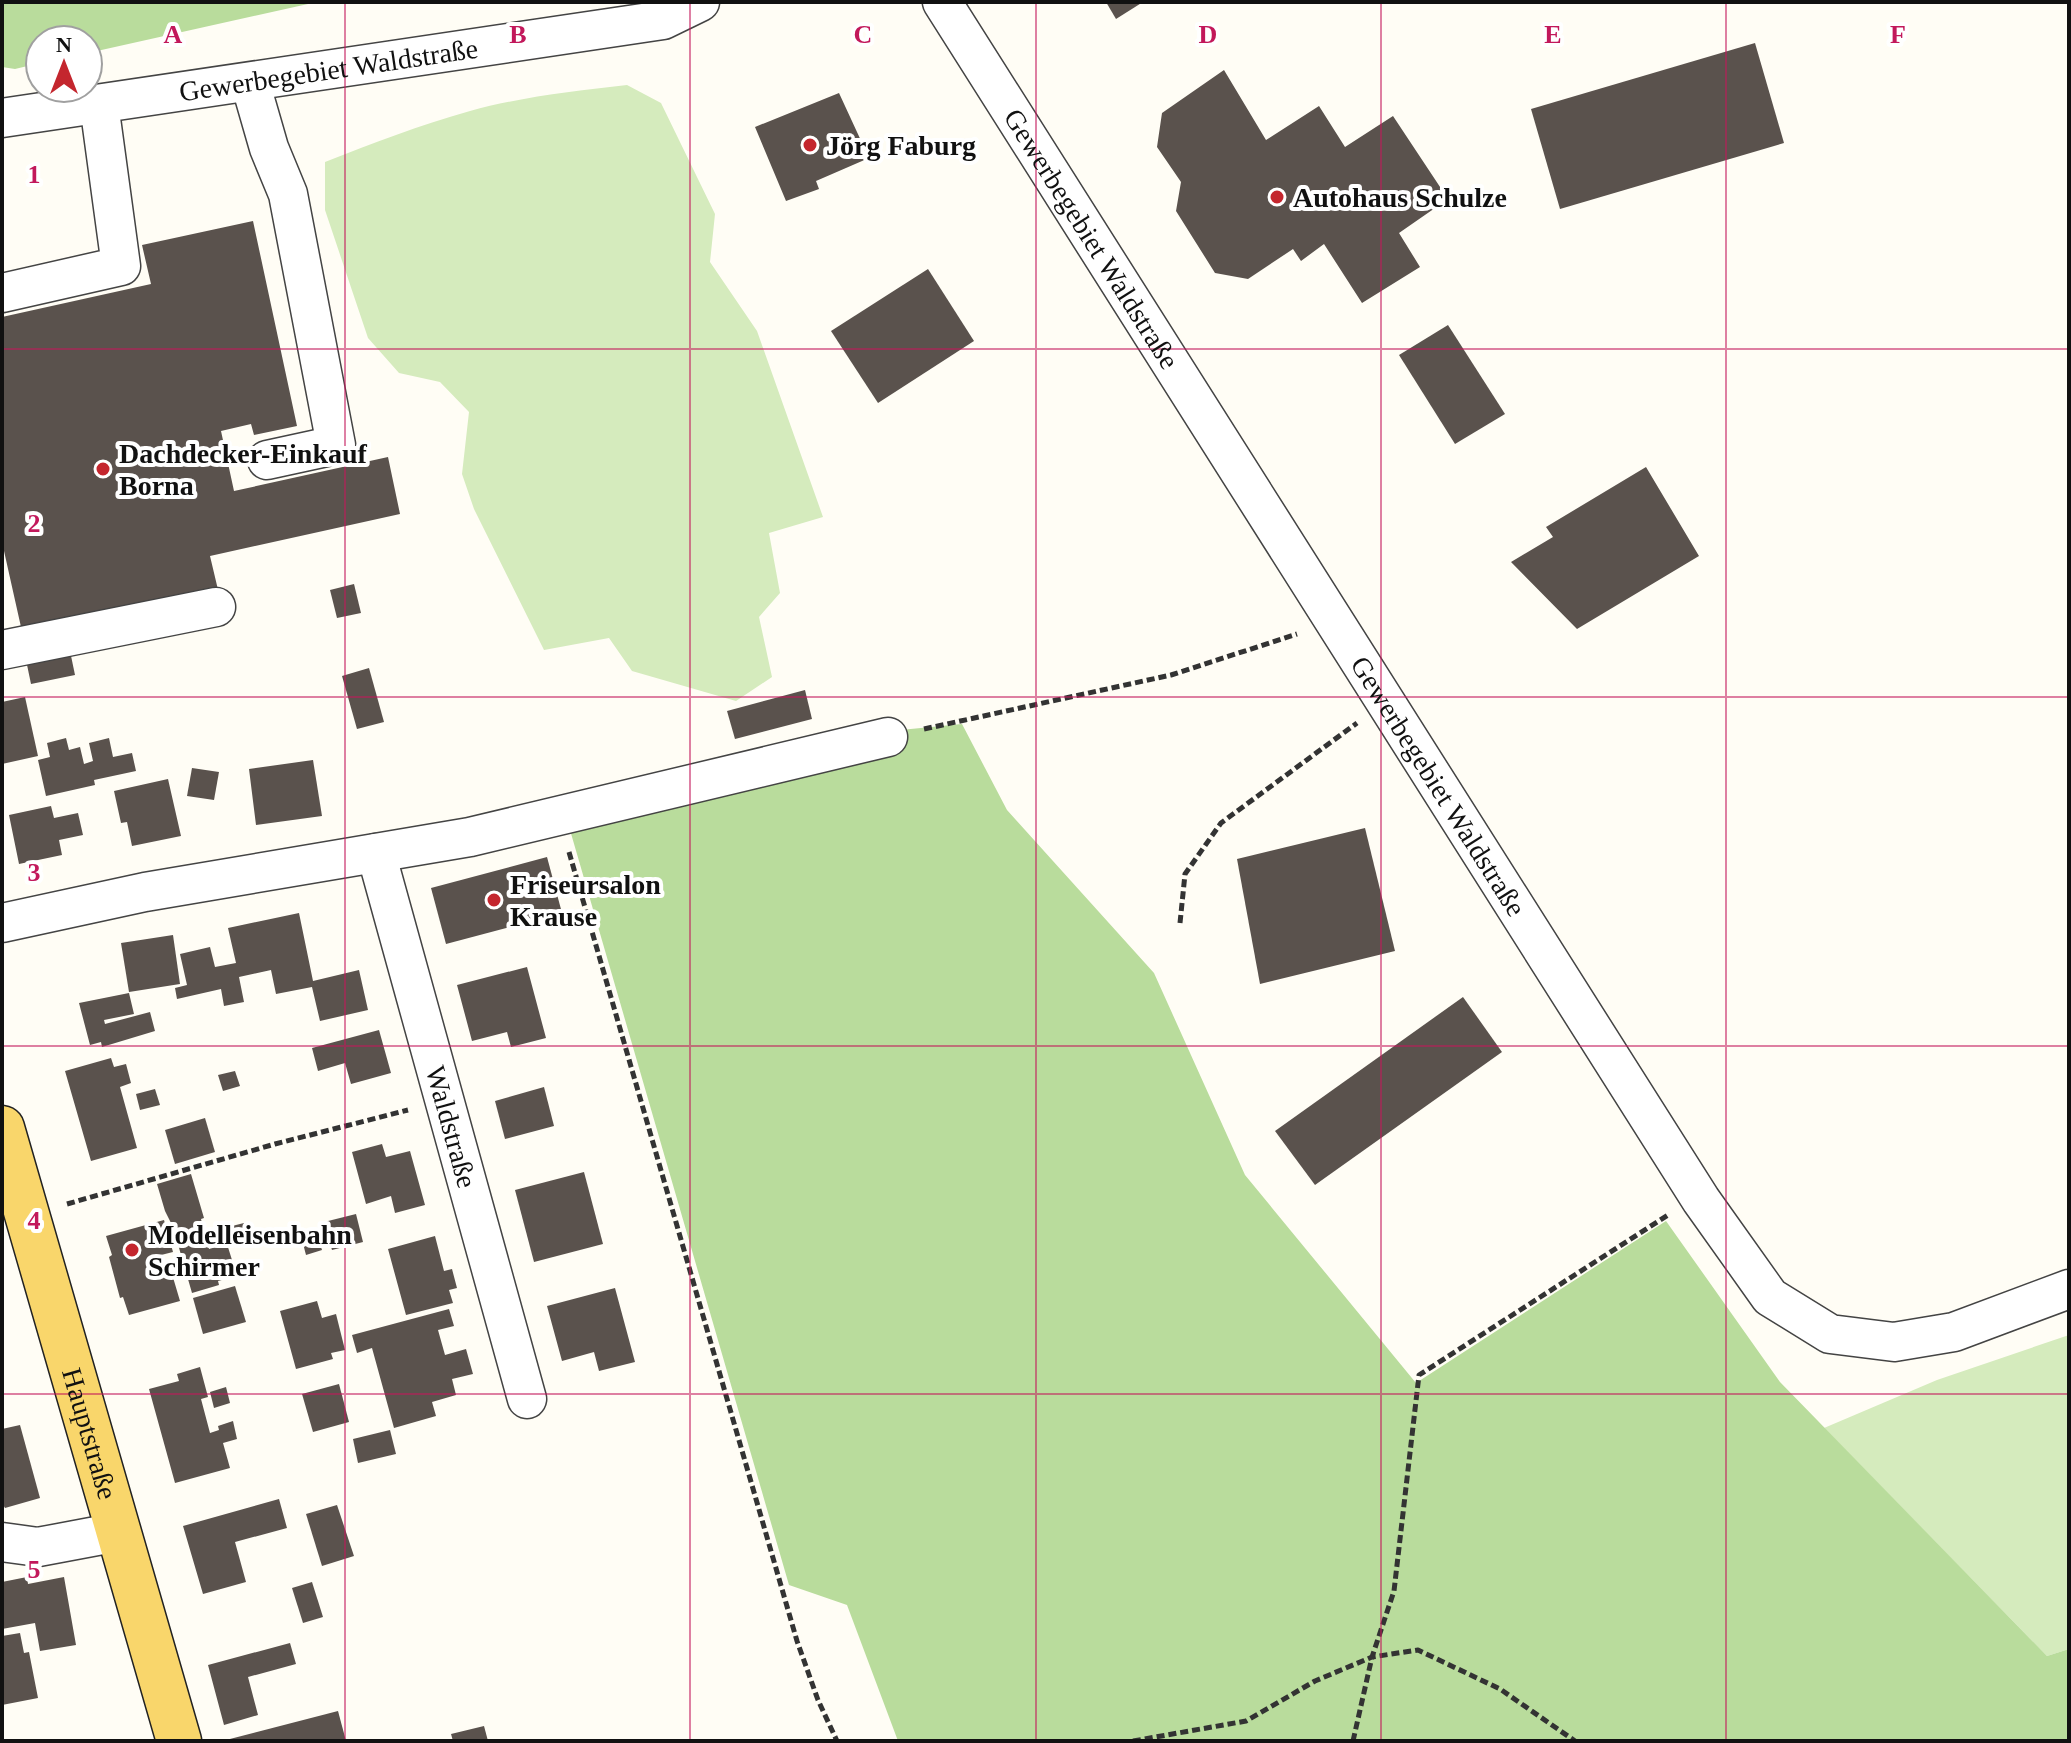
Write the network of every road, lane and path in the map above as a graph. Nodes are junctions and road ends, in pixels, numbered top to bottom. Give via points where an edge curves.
1 (700, 2) edge
2 (942, 2) edge
3 (250, 82) junction
4 (104, 103) edge
5 (99, 104) joint
6 (2, 118) edge
7 (2, 293) edge
8 (267, 460) dead end
9 (216, 607) dead end
10 (1336, 621) junction
11 (2, 650) edge
12 (1387, 701) junction
13 (888, 737) joint
14 (560, 816) junction
15 (376, 853) junction
16 (2, 923) edge
17 (1180, 923) dead end
18 (445, 1102) junction
19 (2, 1128) edge
20 (1698, 1193) junction
21 (27, 1215) junction
22 (2069, 1289) edge
23 (527, 1399) dead end
24 (118, 1532) junction
25 (2, 1542) edge
26 (1372, 1657) junction
27 (179, 1741) edge
28 (837, 1741) edge
29 (1133, 1741) edge
30 (1353, 1741) edge
31 (1575, 1741) edge

1 - 3 street, Gewerbegebiet Waldstraße via 663,20
2 - 10 street, Gewerbegebiet Waldstraße
3 - 4 street, Gewerbegebiet Waldstraße
3 - 8 street via 288,194 336,445
5 - 6 street, Gewerbegebiet Waldstraße
5 - 7 street via 121,266
9 - 11 street
10 - 12 street, Gewerbegebiet Waldstraße
10 - 13 path via 1171,675
12 - 17 path via 1221,823 1185,874
12 - 20 street, Gewerbegebiet Waldstraße
13 - 14 street
14 - 15 street
14 - 28 path via 797,1641
15 - 16 street via 145,892
15 - 18 street, Waldstraße
18 - 21 path
18 - 23 street, Waldstraße
19 - 21 main road, Hauptstraße
20 - 22 street, Gewerbegebiet Waldstraße via 1770,1297 1830,1334 1894,1342 1954,1332
20 - 26 path via 1419,1375 1394,1591
21 - 24 main road, Hauptstraße
24 - 25 street via 38,1547
24 - 27 main road, Hauptstraße
26 - 29 path via 1315,1681 1246,1721
26 - 30 path
26 - 31 path via 1418,1650 1500,1689

